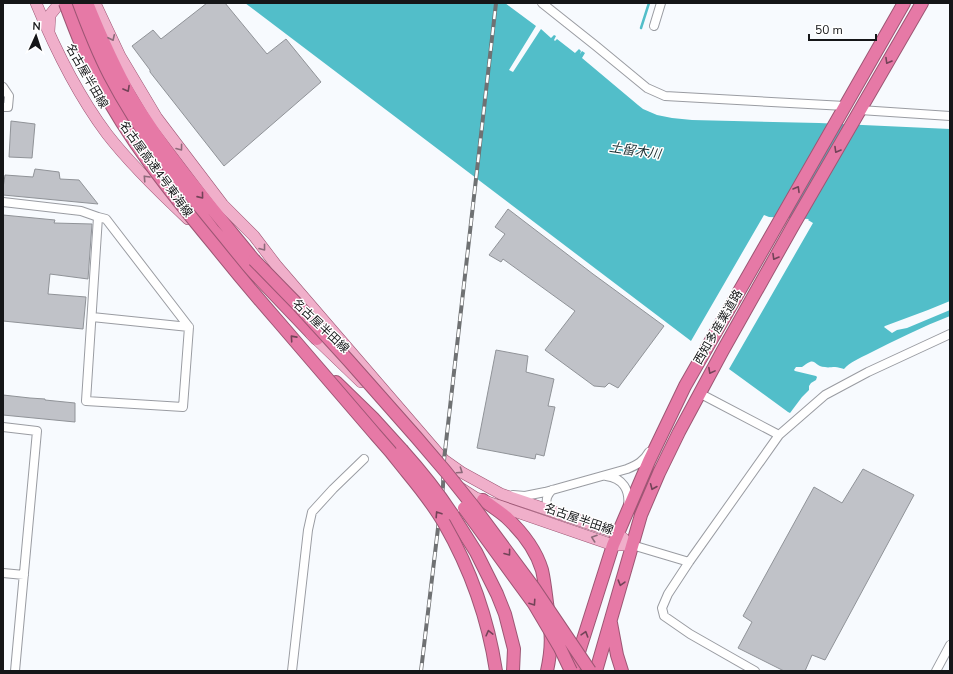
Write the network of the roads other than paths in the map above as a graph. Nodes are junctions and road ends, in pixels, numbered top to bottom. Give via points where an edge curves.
1 (36, 3) edge
2 (64, 3) edge
3 (76, 3) edge
4 (88, 3) edge
5 (95, 3) edge
6 (542, 3) edge
7 (661, 3) edge
8 (904, 3) edge
9 (922, 3) edge
10 (654, 26) dead end
11 (49, 35) junction
12 (3, 87) edge
13 (3, 107) edge
14 (842, 110) junction
15 (859, 113) junction
16 (950, 116) edge
17 (3, 202) edge
18 (98, 217) junction
19 (254, 260) junction
20 (92, 317) junction
21 (189, 328) junction
22 (950, 334) edge
23 (317, 339) junction
24 (305, 352) junction
25 (685, 386) junction
26 (699, 393) junction
27 (3, 427) edge
28 (779, 435) junction
29 (364, 459) dead end
30 (603, 476) junction
31 (552, 490) junction
32 (501, 494) junction
33 (483, 500) junction
34 (550, 511) junction
35 (627, 511) junction
36 (615, 539) junction
37 (632, 545) junction
38 (688, 562) junction
39 (3, 574) edge
40 (24, 576) junction
41 (610, 620) junction
42 (572, 645) junction
43 (950, 645) edge
44 (15, 671) edge
45 (292, 671) edge
46 (496, 671) edge
47 (513, 671) edge
48 (547, 671) edge
49 (572, 671) edge
50 (584, 671) edge
51 (590, 671) edge
52 (596, 671) edge
53 (622, 671) edge
54 (755, 671) edge
55 (936, 671) edge

1 - 11 main road, 名古屋半田線
2 - 11 main road via 58,5 50,15
24 -> 2 highway, 名古屋高速4号東海線, bridge via 176,200 149,163 99,82
3 - 23 highway via 96,54 131,118 152,149 214,231
4 -> 19 highway, 名古屋高速4号東海線 via 112,61 150,127
5 -> 32 main road, 名古屋半田線 via 120,56 157,118 223,205 254,236 444,460
6 - 14 street via 647,88 665,96
7 - 10 street
8 - 14 highway, 西知多産業道路
9 -> 15 highway, 西知多産業道路
23 -> 11 main road, 名古屋半田線 via 153,186 131,162 87,105
12 - 13 street via 9,96 8,107
25 -> 14 highway, 西知多産業道路
15 - 16 street
15 -> 26 highway, 西知多産業道路
17 - 18 street via 81,211
18 - 20 street
18 - 21 street via 106,219
19 -> 42 highway, bridge via 318,327 441,466 534,588
19 -> 49 highway, bridge via 433,469 468,514 534,604
20 - 21 street
20 - 21 street via 86,401 183,407
22 - 28 street via 825,395
23 - 33 main road, 名古屋半田線 via 368,388 444,478
46 -> 24 highway, bridge via 491,640 479,599 463,560 443,522 431,502 394,456
24 - 47 highway, bridge via 383,428 421,471 452,514 476,552 505,614 514,649
25 - 30 street via 644,460 627,469
25 - 35 highway, 西知多産業道路
26 - 28 street
26 -> 37 highway, 西知多産業道路 via 659,473 641,515
27 - 40 street via 37,431
28 - 38 street
29 - 45 street via 312,512
30 - 31 street
30 - 35 street via 616,478 625,486 628,495
31 - 32 street via 525,496
31 - 34 street via 546,498
32 - 34 main road, 名古屋半田線
36 -> 33 main road, 名古屋半田線
33 - 48 highway via 505,516 519,531 537,556 542,569 551,639
34 - 36 main road, 名古屋半田線
35 - 36 highway, 西知多産業道路
36 - 37 main road, 名古屋半田線
49 -> 36 highway, 西知多産業道路
37 - 38 street
37 -> 41 highway, 西知多産業道路
38 - 54 street via 668,594 662,608 664,616
39 - 40 street
40 - 44 street
41 - 52 highway, 西知多産業道路
41 - 53 highway
42 - 50 highway, bridge
42 - 51 highway, bridge
43 - 55 street

